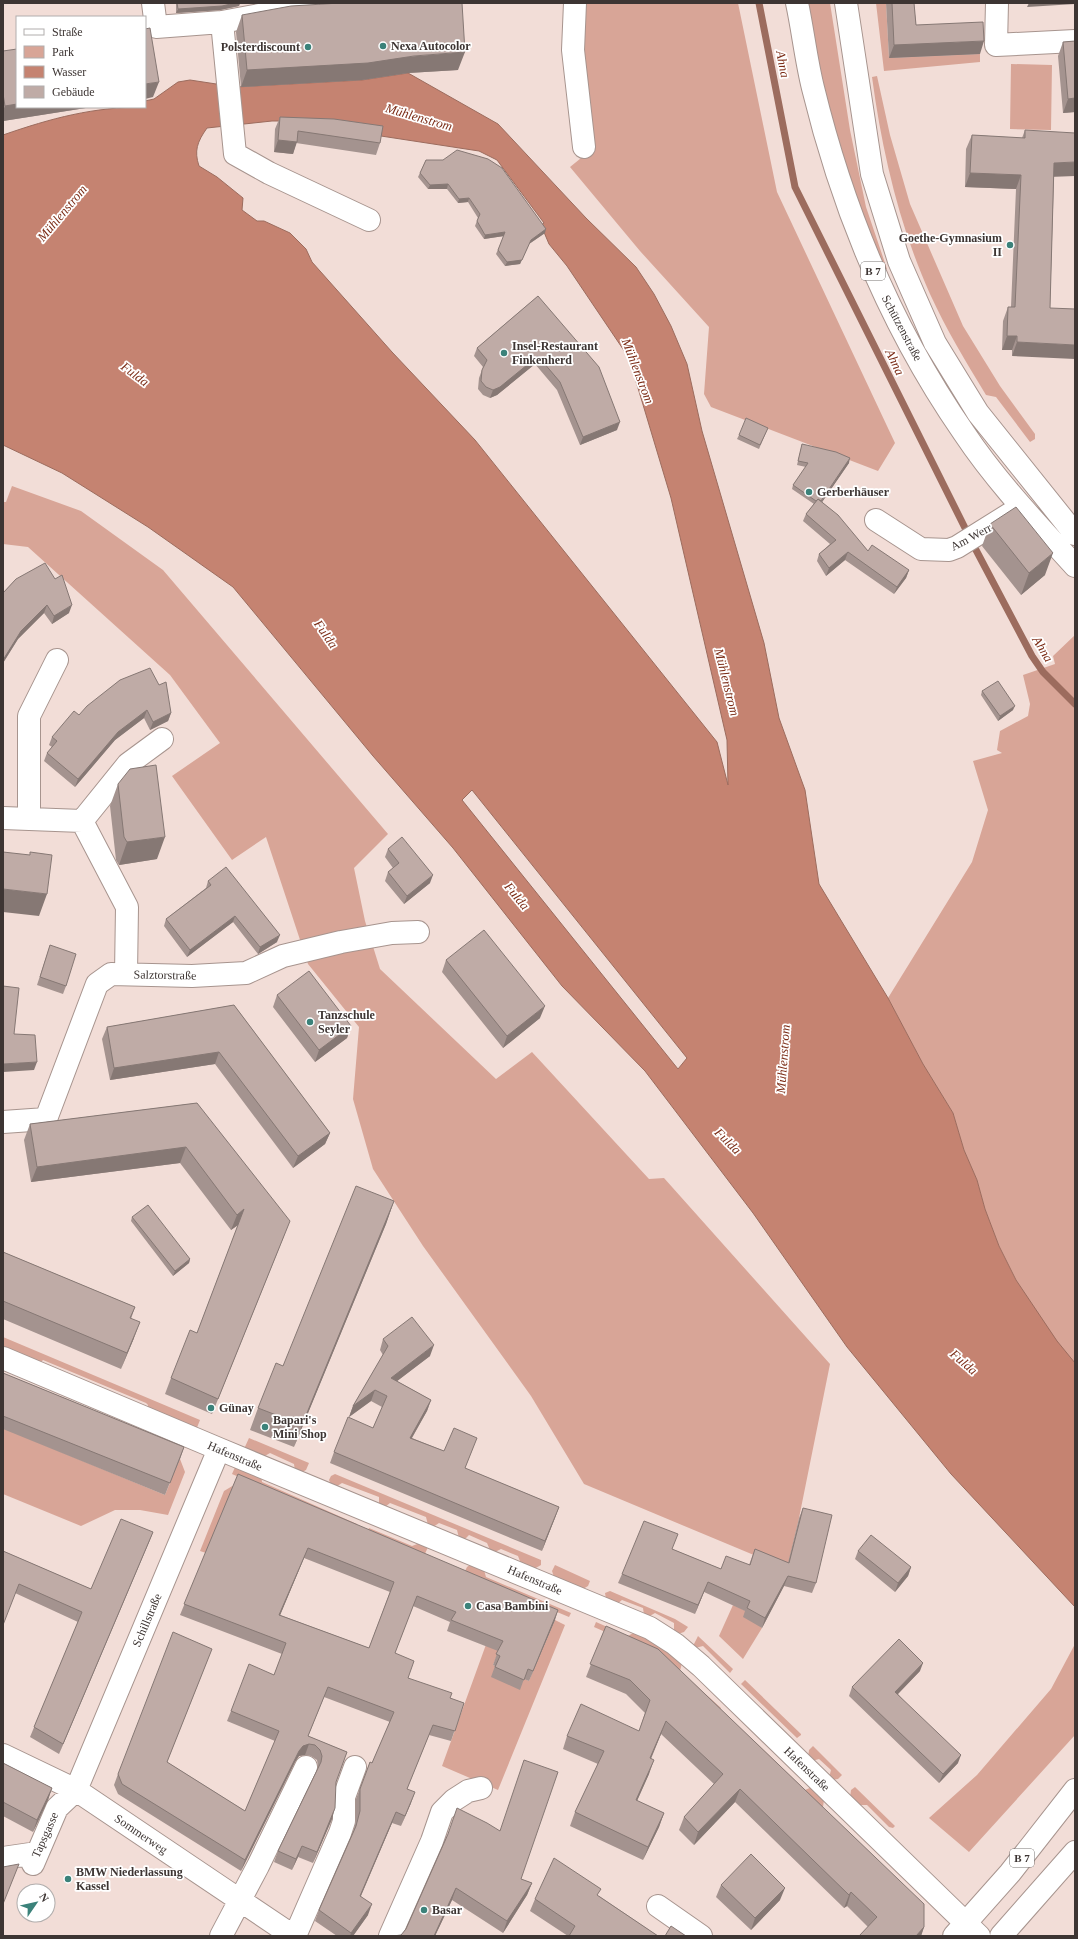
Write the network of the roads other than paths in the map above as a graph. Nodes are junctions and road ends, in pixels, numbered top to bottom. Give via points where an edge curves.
1 (153, 3) edge
2 (308, 3) edge
3 (575, 3) edge
4 (798, 3) edge
5 (846, 3) edge
6 (997, 3) edge
7 (222, 22) junction
8 (1075, 42) edge
9 (584, 146) dead end
10 (369, 220) dead end
11 (1020, 506) junction
12 (876, 520) dead end
13 (1075, 534) edge
14 (1075, 566) edge
15 (58, 660) dead end
16 (162, 739) dead end
17 (3, 818) edge
18 (29, 819) junction
19 (82, 821) junction
20 (418, 932) dead end
21 (126, 974) junction
22 (3, 1122) edge
23 (3, 1358) edge
24 (219, 1449) junction
25 (3, 1755) edge
26 (306, 1767) dead end
27 (355, 1767) dead end
28 (481, 1788) dead end
29 (76, 1790) junction
30 (1075, 1790) edge
31 (1075, 1852) edge
32 (3, 1858) edge
33 (238, 1900) junction
34 (658, 1906) dead end
35 (966, 1932) edge
36 (220, 1936) edge
37 (294, 1936) edge
38 (390, 1936) edge
39 (701, 1936) edge
40 (1002, 1936) edge

1 - 7 street via 156,27
2 - 7 street via 308,6
3 - 9 street via 573,50
4 - 11 street, Schützenstraße / B 7 via 812,87 837,178 876,279 912,350 964,434
5 - 13 street, Schützenstraße / B 7 via 872,174 900,261 935,342 978,413
6 - 8 street via 996,45
7 - 10 street via 235,154 269,173
11 - 12 street, Am Werr via 949,550 921,549
11 - 14 street, Schützenstraße / B 7
15 - 18 street via 29,716
16 - 19 street via 128,764
17 - 18 street
18 - 19 street
19 - 21 street via 127,907
20 - 21 street, Salztorstraße via 392,933 312,949 283,956 246,973 192,976
21 - 22 street, Salztorstraße via 111,974 97,984 46,1119
23 - 24 street, Hafenstraße
24 - 29 street, Schillstraße
24 - 35 street, Hafenstraße via 650,1628 675,1644
25 - 29 street, Sommerweg
26 - 33 street via 258,1866
27 - 37 street via 344,1797 344,1821 340,1833
28 - 38 street via 468,1791 442,1812
29 - 32 street, Tapsgasse via 58,1808 35,1859
29 - 33 street, Sommerweg
30 - 35 street, B 7
31 - 40 street
33 - 36 street
33 - 37 street, Sommerweg
34 - 39 street

